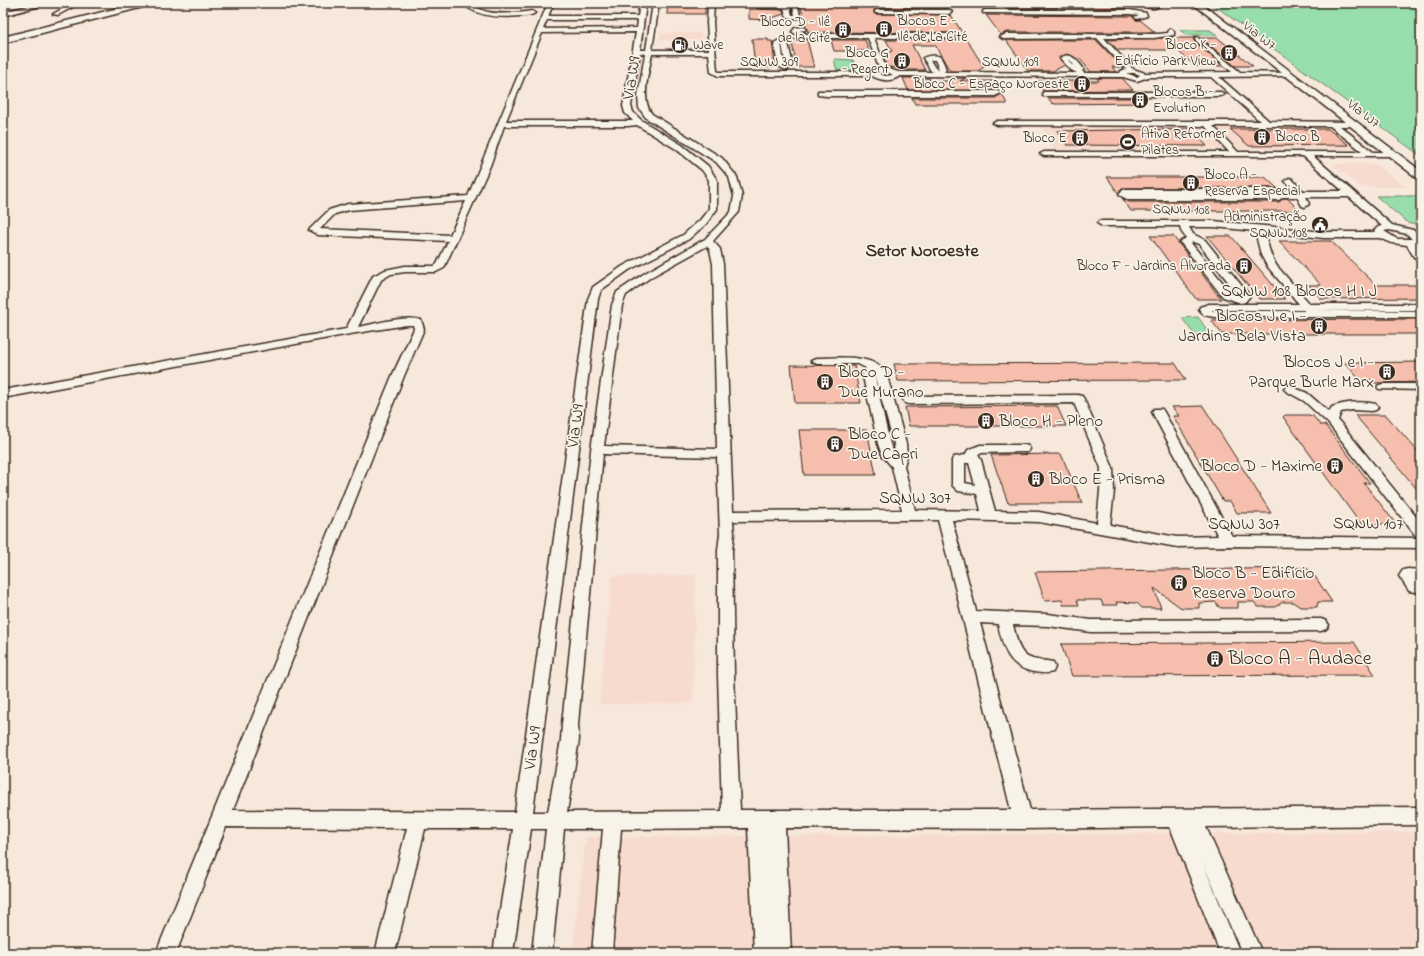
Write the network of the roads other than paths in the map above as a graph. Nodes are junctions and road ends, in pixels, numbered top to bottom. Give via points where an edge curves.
1 (48, 3) edge
2 (148, 3) edge
3 (364, 3) edge
4 (465, 3) edge
5 (551, 3) edge
6 (643, 3) edge
7 (656, 3) edge
8 (711, 3) edge
9 (795, 3) edge
10 (1074, 3) edge
11 (1145, 3) edge
12 (1153, 3) edge
13 (1196, 3) edge
14 (333, 4) dead end
15 (786, 4) edge
16 (18, 5) dead end
17 (81, 5) edge
18 (916, 5) dead end
19 (923, 5) dead end
20 (759, 6) dead end
21 (29, 8) junction
22 (510, 9) dead end
23 (877, 12) dead end
24 (949, 12) dead end
25 (985, 12) dead end
26 (1081, 12) junction
27 (532, 13) junction
28 (3, 14) edge
29 (52, 14) dead end
30 (545, 17) junction
31 (1137, 17) dead end
32 (641, 18) junction
33 (803, 29) dead end
34 (639, 30) junction
35 (540, 31) junction
36 (1171, 31) dead end
37 (870, 36) junction
38 (957, 36) dead end
39 (1098, 36) junction
40 (1197, 39) dead end
41 (3, 40) edge
42 (636, 52) junction
43 (650, 52) junction
44 (712, 52) junction
45 (883, 70) junction
46 (1131, 71) junction
47 (874, 74) junction
48 (897, 74) junction
49 (1212, 74) junction
50 (1238, 74) junction
51 (1287, 74) junction
52 (1123, 75) junction
53 (1145, 75) junction
54 (887, 78) junction
55 (1137, 79) junction
56 (891, 93) junction
57 (1046, 94) dead end
58 (1152, 94) junction
59 (1221, 94) dead end
60 (638, 122) junction
61 (996, 122) dead end
62 (501, 123) junction
63 (1206, 123) junction
64 (1216, 123) junction
65 (1266, 124) junction
66 (1332, 124) junction
67 (1353, 124) junction
68 (1370, 153) junction
69 (1044, 154) dead end
70 (1240, 154) junction
71 (1305, 154) junction
72 (1391, 154) junction
73 (1421, 176) edge
74 (1290, 181) dead end
75 (1278, 194) junction
76 (1300, 194) junction
77 (1351, 194) junction
78 (472, 198) junction
79 (1305, 204) dead end
80 (1102, 223) dead end
81 (1184, 224) junction
82 (1389, 227) junction
83 (1259, 229) junction
84 (1382, 235) junction
85 (1415, 237) edge
86 (454, 238) junction
87 (1192, 239) junction
88 (708, 241) junction
89 (1421, 257) edge
90 (1421, 308) edge
91 (1309, 311) junction
92 (1421, 314) edge
93 (350, 331) junction
94 (817, 361) dead end
95 (1383, 387) dead end
96 (1421, 387) edge
97 (1290, 389) dead end
98 (3, 394) edge
99 (909, 400) dead end
100 (1372, 407) dead end
101 (1158, 412) dead end
102 (1332, 420) junction
103 (1024, 449) dead end
104 (597, 450) junction
105 (723, 453) junction
106 (971, 458) junction
107 (982, 490) junction
108 (944, 515) junction
109 (726, 516) junction
110 (910, 516) junction
111 (989, 516) junction
112 (1103, 528) junction
113 (1421, 533) edge
114 (1228, 541) junction
115 (1314, 541) joint
116 (1421, 543) edge
117 (1421, 575) edge
118 (1421, 587) edge
119 (971, 617) junction
120 (1004, 618) junction
121 (1321, 625) dead end
122 (1047, 668) dead end
123 (1421, 816) edge
124 (220, 818) junction
125 (1184, 818) junction
126 (731, 819) junction
127 (766, 819) junction
128 (418, 820) junction
129 (613, 820) junction
130 (1022, 820) junction
131 (523, 821) junction
132 (556, 821) junction
133 (166, 953) edge
134 (386, 953) edge
135 (503, 953) edge
136 (542, 953) edge
137 (602, 953) edge
138 (764, 953) edge
139 (781, 953) edge
140 (1230, 953) edge
141 (1252, 953) edge

1 - 21 street
2 - 41 highway
3 - 14 street
4 - 27 street via 491,14
5 - 30 street
6 - 32 street, Via W9
7 - 43 street, Via W9
8 - 44 street, SQNW 309
9 - 15 street via 798,17 789,17
10 - 26 street
11 - 12 street via 1156,6
13 - 51 main road, Via W7
15 - 20 street
16 - 21 street
17 - 29 highway
18 - 19 street
21 - 28 street
22 - 27 street
23 - 24 street
25 - 26 street
26 - 31 street via 1144,14
27 - 30 street
30 - 32 street
30 - 35 street
32 - 34 street, Via W9
33 - 37 street via 795,32 806,36
34 - 35 street
34 - 42 street, Via W9
35 - 62 street
36 - 39 street via 1172,34 1152,35 1154,36
37 - 38 street
37 - 45 street
39 - 39 street via 1004,37
39 - 46 street
40 - 50 street
42 - 43 street
42 - 60 street, Via W9 via 627,106 629,113
43 - 44 street
43 - 88 street, Via W9 via 642,96 643,108 649,116 719,160 733,177 738,196 735,212
44 - 47 street, SQNW 309 via 714,72 718,74 787,71
45 - 47 street via 875,71
45 - 48 street
46 - 52 street via 1123,72
46 - 53 street
47 - 54 street
48 - 52 street, SQNW 109
48 - 54 street
49 - 50 street
49 - 53 street
49 - 65 street
50 - 51 street
51 - 67 main road, Vla W7
52 - 55 street
53 - 55 street
54 - 56 street
55 - 58 street
56 - 56 street via 821,93 826,94
56 - 56 street via 995,94 997,93 992,91
57 - 58 street
58 - 59 street
60 - 62 street
60 - 131 street, Via W9 via 679,147 705,168 713,180 714,209 686,237 626,268 597,289 592,299
61 - 63 street
62 - 78 street
63 - 64 street
63 - 70 street
64 - 65 street
64 - 70 street
65 - 66 street
66 - 67 street
66 - 68 street
67 - 72 main road, Vla W7
68 - 71 street
68 - 72 street
69 - 70 street
70 - 71 street
71 - 77 street
72 - 73 main road, Vla W7
74 - 76 street
75 - 75 street via 1126,192 1123,195 1279,197
75 - 76 street
76 - 77 street
76 - 79 street
77 - 82 street
78 - 86 street
78 - 86 street via 348,207 332,212 314,230
80 - 81 street, SQNW 108
81 - 83 street, SQNW 108
81 - 87 street via 1184,229
82 - 84 street via 1381,229
82 - 85 street via 1405,230
83 - 84 street, SQNW 108 via 1324,235
83 - 91 street via 1266,255 1272,266
84 - 85 street via 1394,241
85 - 89 street via 1417,254
86 - 93 street via 441,266 436,269 405,269 388,272 377,278
87 - 87 street via 1186,242 1227,295 1241,300 1245,296 1202,242
88 - 104 street, Via W9 via 648,275 621,294 617,305
88 - 105 street via 715,249 718,264
90 - 91 street, SQNW 108 Blocos H I J
91 - 91 street, SQNW 108 Blocos H I J via 1209,307 1204,309 1208,314
91 - 92 street, SQNW 108 Blocos H I J
93 - 98 street
93 - 124 street via 407,322 417,322 419,328
94 - 110 street via 860,361 874,368 868,372 884,444 888,455 898,466
95 - 96 street
97 - 102 street via 1308,397
99 - 112 street via 1078,399 1107,468
100 - 102 street via 1343,407 1336,410
101 - 114 street
102 - 113 street
103 - 106 street via 980,449 972,453
104 - 105 street
104 - 132 street, Via W9 via 570,740
105 - 109 street
106 - 107 street via 975,460
106 - 107 street via 958,460 959,485 963,488
107 - 111 street
108 - 110 street, SQNW 307
108 - 111 street, SQNW 307
108 - 119 street
109 - 110 street, SQNW 307
109 - 126 street via 726,675
111 - 112 street, SQNW 307 via 1039,517
112 - 114 street, SQNW 307 via 1177,542
114 - 115 street, SQNW 307
115 - 116 street, SQNW 107
117 - 118 street via 1406,576 1414,586
119 - 120 street
119 - 130 street
120 - 121 street via 1048,620 1091,626
120 - 122 street via 1015,654 1020,660
123 - 125 street
124 - 128 street
124 - 133 street
125 - 130 street
125 - 140 street
125 - 141 street
126 - 127 street
126 - 129 street
127 - 130 street
127 - 138 street
127 - 139 street
128 - 131 street
128 - 134 street
129 - 132 street
129 - 137 street
131 - 132 street
131 - 135 street, Via W9
132 - 136 street, Via W9

